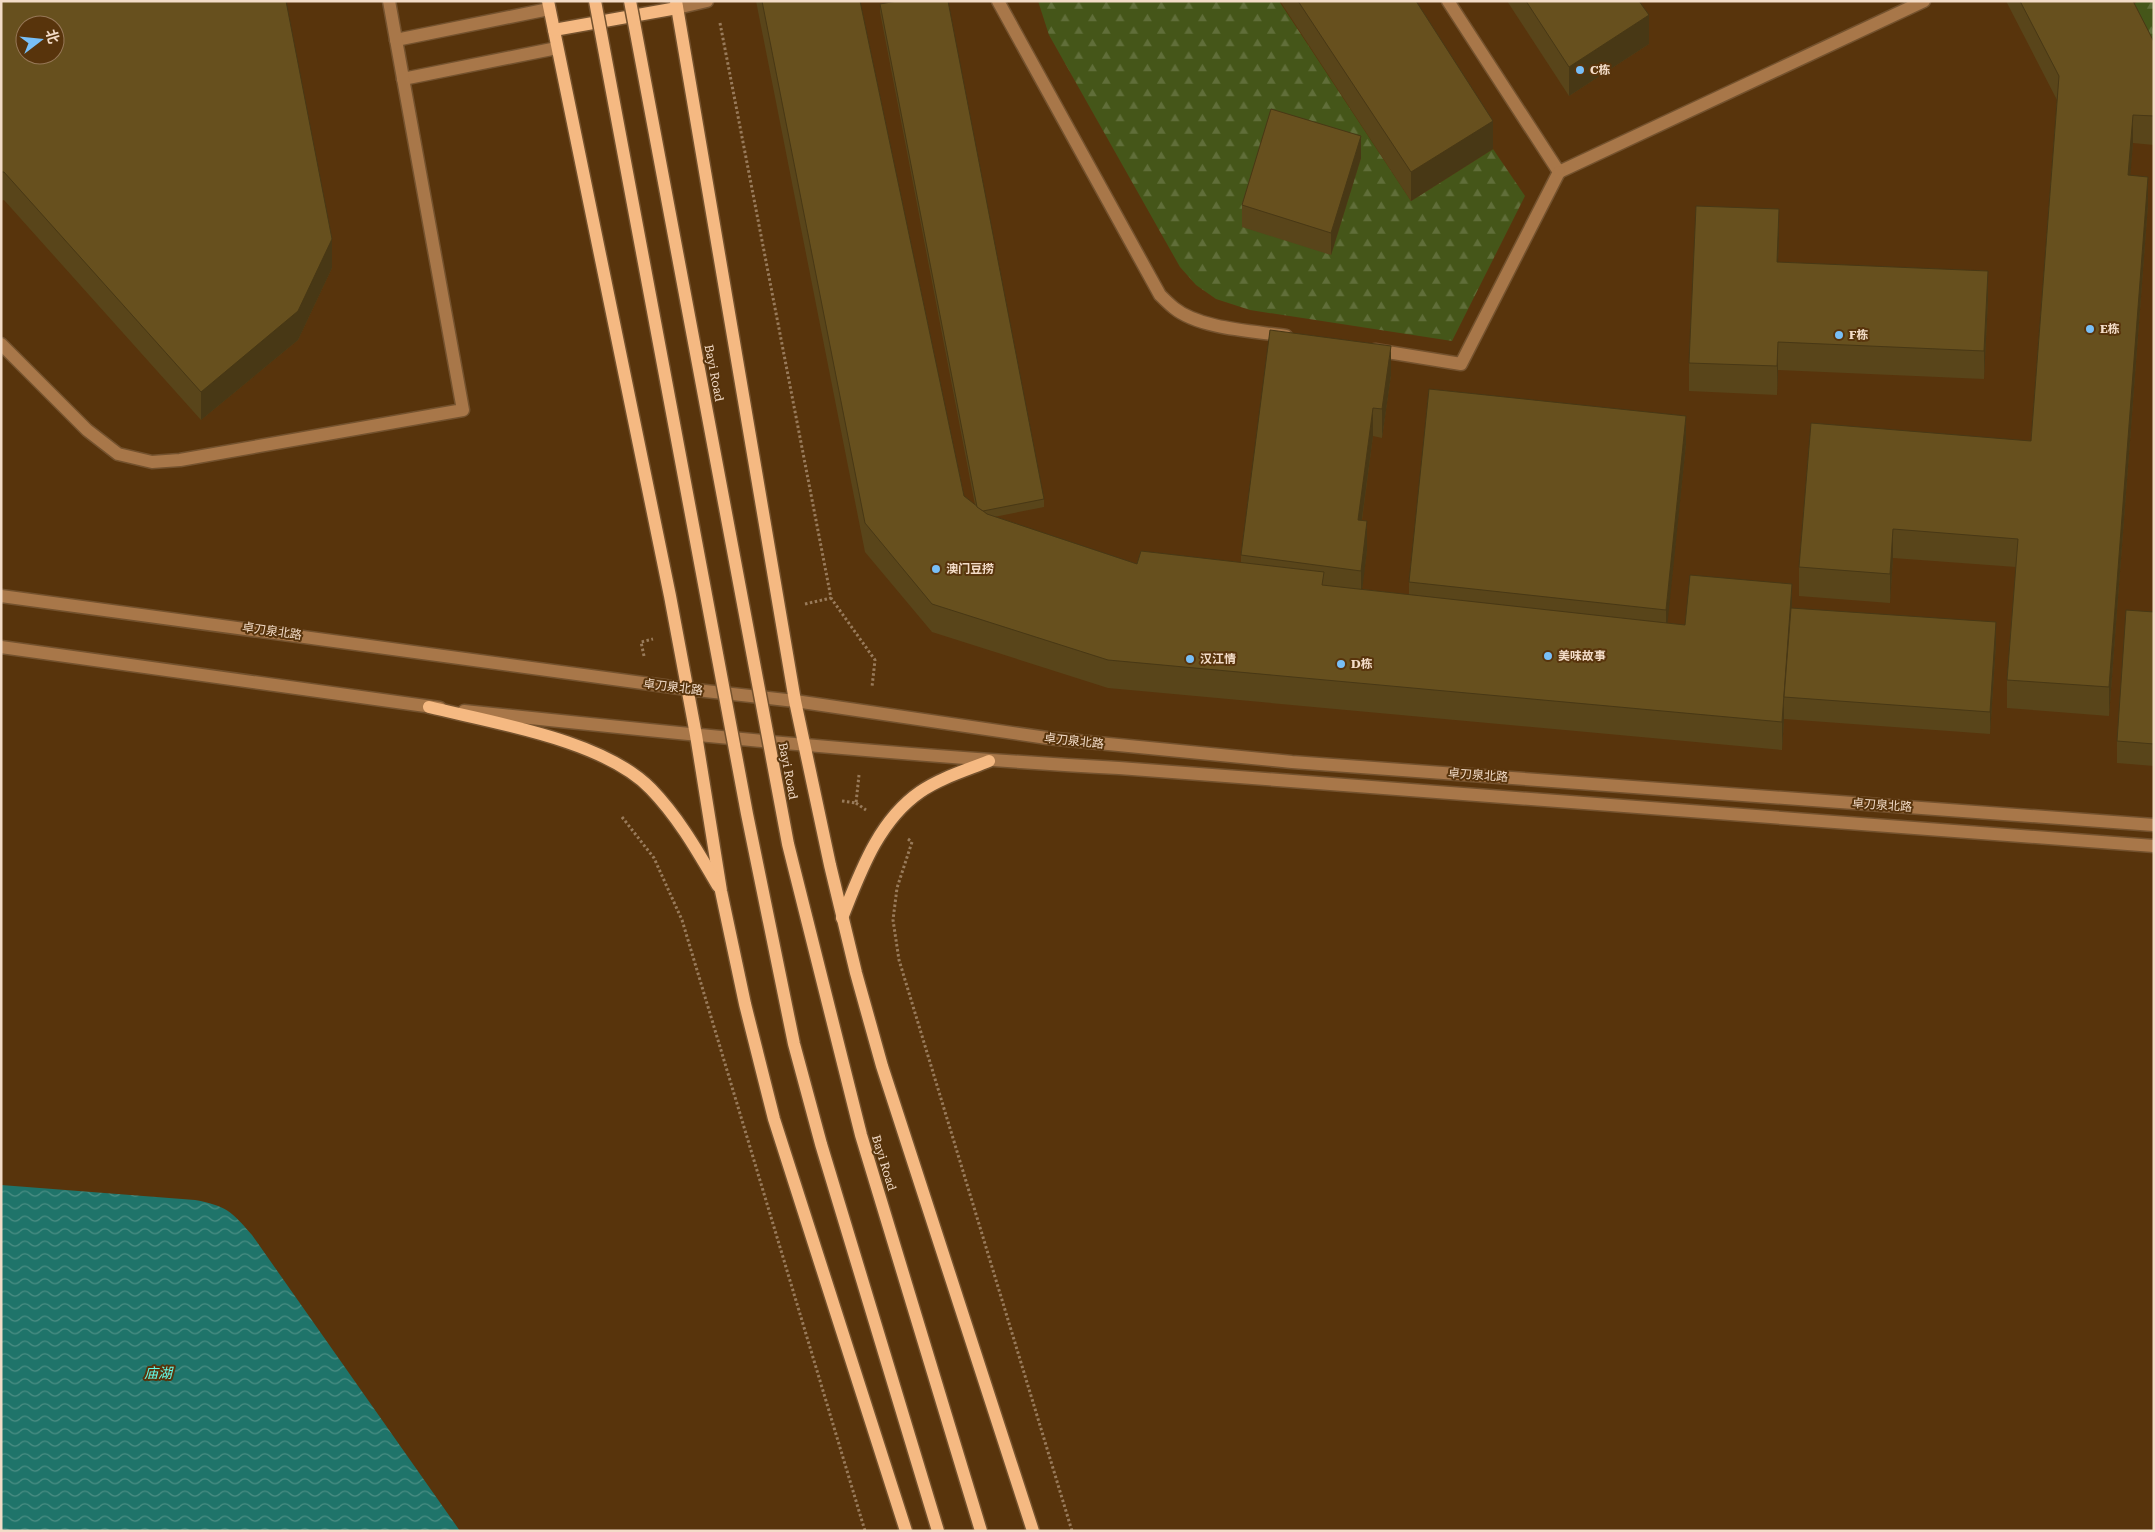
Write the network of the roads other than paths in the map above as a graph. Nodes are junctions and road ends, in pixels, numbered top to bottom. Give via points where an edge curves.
1 (389, 1) edge
2 (595, 1) edge
3 (630, 1) edge
4 (707, 1) edge
5 (998, 1) edge
6 (1448, 1) edge
7 (1924, 1) edge
8 (549, 5) edge
9 (676, 5) edge
10 (554, 30) junction
11 (396, 40) junction
12 (557, 48) junction
13 (403, 79) junction
14 (1560, 172) junction
15 (1295, 338) edge
16 (1, 344) edge
17 (1363, 348) edge
18 (1, 596) edge
19 (1, 647) edge
20 (687, 689) junction
21 (795, 701) junction
22 (429, 707) junction
23 (696, 735) junction
24 (803, 743) junction
25 (989, 761) junction
26 (2154, 826) edge
27 (2154, 846) edge
28 (721, 892) junction
29 (842, 918) junction
30 (906, 1531) edge
31 (938, 1531) edge
32 (981, 1531) edge
33 (1033, 1531) edge

1 - 11 street
2 - 31 main road, bridge via 746,814 794,1044
3 - 32 main road, Bayi Road, bridge via 788,844 861,1135
4 - 9 street
5 - 15 street via 1160,295 1174,309 1189,317 1226,327
6 - 14 street
7 - 14 street
8 - 10 main road
8 - 11 street
9 - 10 main road
9 - 21 main road, Bayi Road
10 - 12 main road
11 - 13 street
12 - 13 street
12 - 20 main road
13 - 16 street via 463,410 180,460 143,460 118,454 87,430
14 - 17 street via 1461,364
18 - 20 street, 卓刀泉北路
19 - 22 street, 卓刀泉北路
20 - 21 street, 卓刀泉北路
20 - 23 main road
21 - 24 main road, Bayi Road
21 - 26 street, 卓刀泉北路 via 1046,738 1282,761
22 - 23 street, 卓刀泉北路
22 - 28 main road via 571,744 626,769 650,788 682,826
23 - 24 street, 卓刀泉北路
23 - 28 main road
24 - 25 street, 卓刀泉北路
24 - 29 main road, Bayi Road
25 - 27 street, 卓刀泉北路 via 1178,772
25 - 29 main road via 920,792 900,808 872,850
28 - 30 main road via 744,1004 774,1119
29 - 33 main road, Bayi Road via 912,1161

